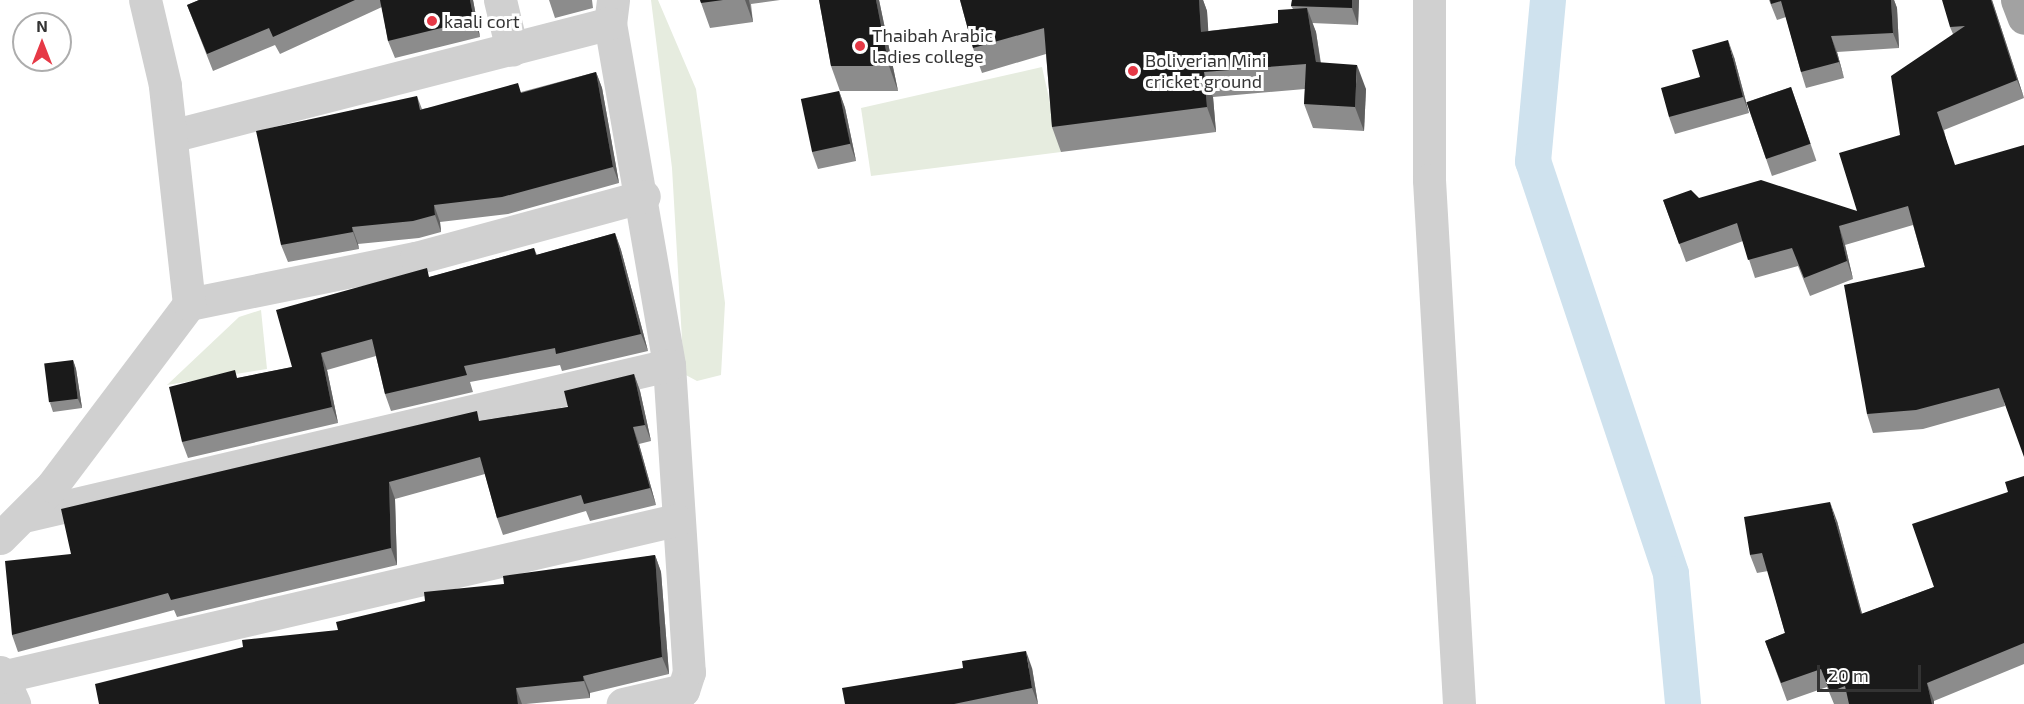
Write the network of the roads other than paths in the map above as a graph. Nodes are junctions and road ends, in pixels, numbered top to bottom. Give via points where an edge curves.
1 (145, 0) edge
2 (500, 0) edge
3 (1429, 0) edge
4 (2017, 0) edge
5 (611, 11) edge
6 (2024, 18) edge
7 (512, 50) junction
8 (171, 136) junction
9 (644, 196) junction
10 (189, 304) junction
11 (669, 365) junction
12 (24, 516) junction
13 (676, 520) junction
14 (0, 538) edge
15 (5, 684) edge
16 (624, 704) edge
17 (1459, 704) edge

1 - 8 street
2 - 7 street
3 - 17 street via 1429,180
4 - 6 highway
5 - 7 street
5 - 9 street
7 - 8 street
8 - 10 street
9 - 10 street via 416,258
9 - 11 street
10 - 12 street via 82,449
11 - 12 street
11 - 13 street
12 - 14 street
13 - 15 street
13 - 16 street via 687,684 683,690

